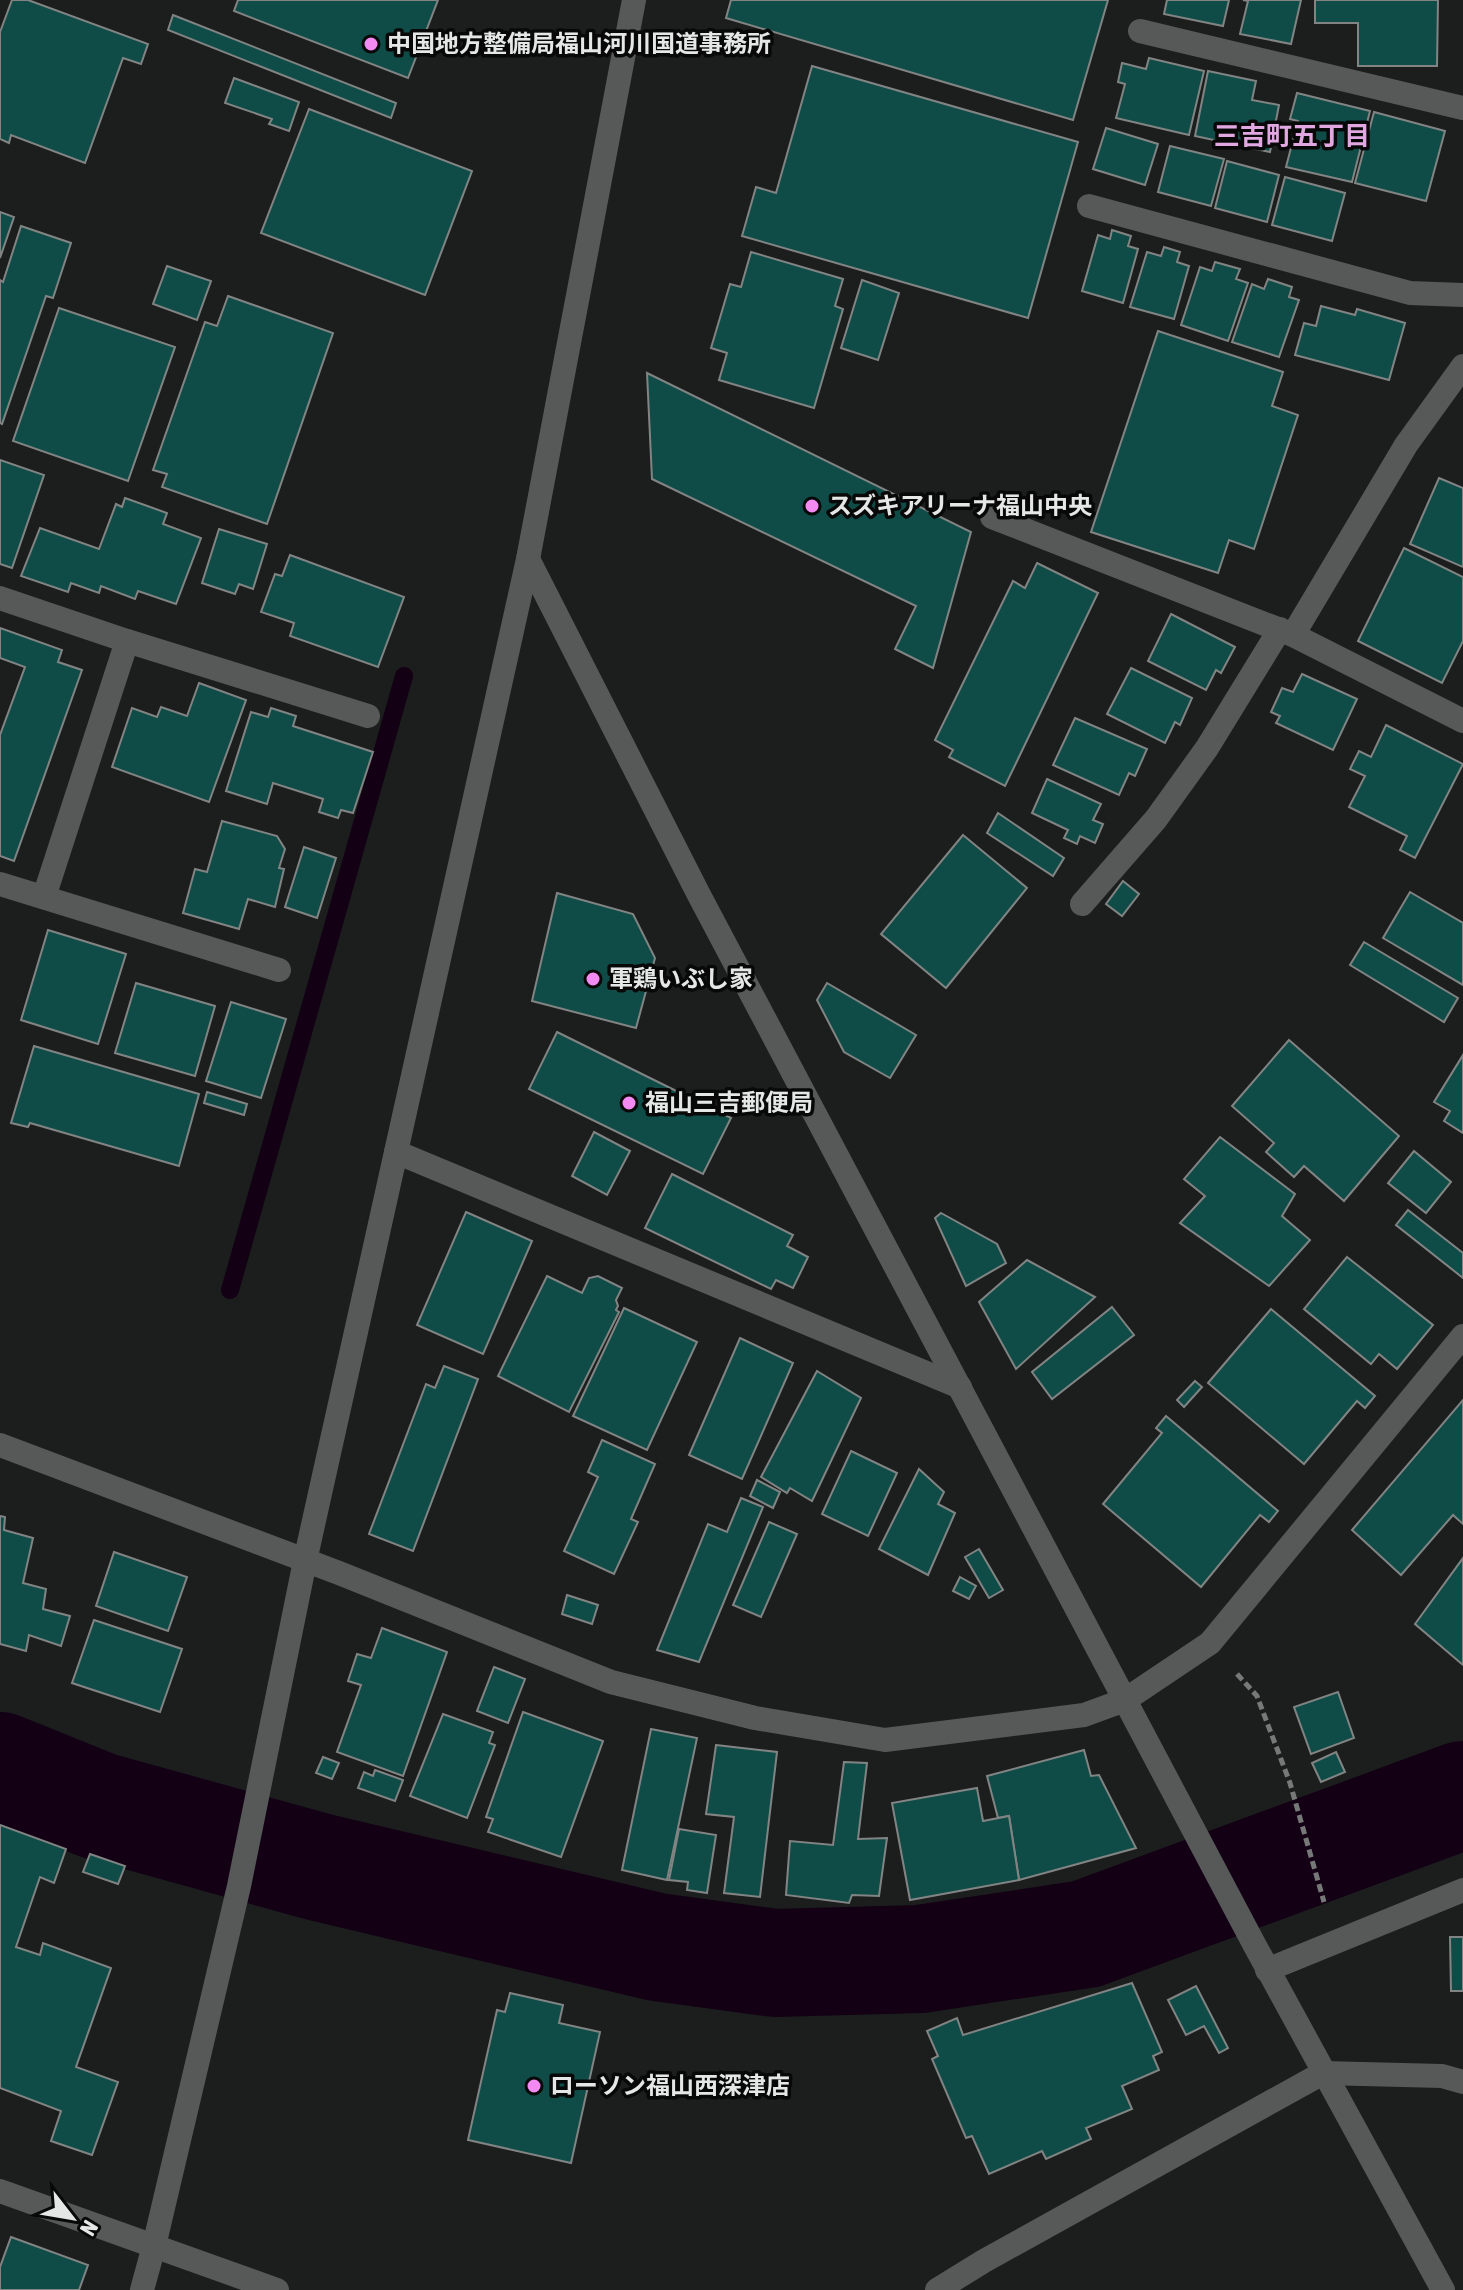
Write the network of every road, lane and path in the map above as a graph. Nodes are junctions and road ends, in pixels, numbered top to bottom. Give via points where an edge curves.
1 (634, 0) edge
2 (1140, 31) dead end
3 (1463, 108) edge
4 (1089, 206) dead end
5 (1463, 295) edge
6 (1463, 366) edge
7 (992, 517) dead end
8 (528, 559) junction
9 (0, 598) edge
10 (1287, 632) junction
11 (127, 641) junction
12 (368, 716) dead end
13 (1463, 721) edge
14 (0, 884) edge
15 (44, 897) junction
16 (1082, 904) dead end
17 (279, 970) dead end
18 (396, 1152) junction
19 (1463, 1336) edge
20 (960, 1387) junction
21 (0, 1445) edge
22 (305, 1561) junction
23 (1210, 1643) junction
24 (1125, 1700) junction
25 (1463, 1890) edge
26 (1325, 1905) dead end
27 (1267, 1970) junction
28 (1323, 2073) junction
29 (1463, 2082) edge
30 (0, 2191) edge
31 (154, 2246) junction
32 (142, 2290) edge
33 (277, 2290) edge
34 (937, 2290) edge
35 (1443, 2290) edge

1 - 8 street
2 - 3 street
4 - 5 street via 1410,293
6 - 10 street
7 - 10 street
8 - 18 street
8 - 20 street
9 - 11 street
10 - 13 street
10 - 16 street via 1164,807
11 - 12 street
11 - 15 street
14 - 15 street
15 - 17 street
18 - 20 street
18 - 22 street
19 - 23 street
20 - 24 street
21 - 22 street
22 - 24 street via 611,1682 755,1718 885,1740 1084,1715
22 - 31 street via 260,1792
23 - 24 street
23 - 26 path via 1257,1696 1290,1783
24 - 27 street
25 - 27 street
27 - 28 street
28 - 29 street via 1442,2076
28 - 34 street
28 - 35 street
30 - 31 street
31 - 32 street
31 - 33 street

